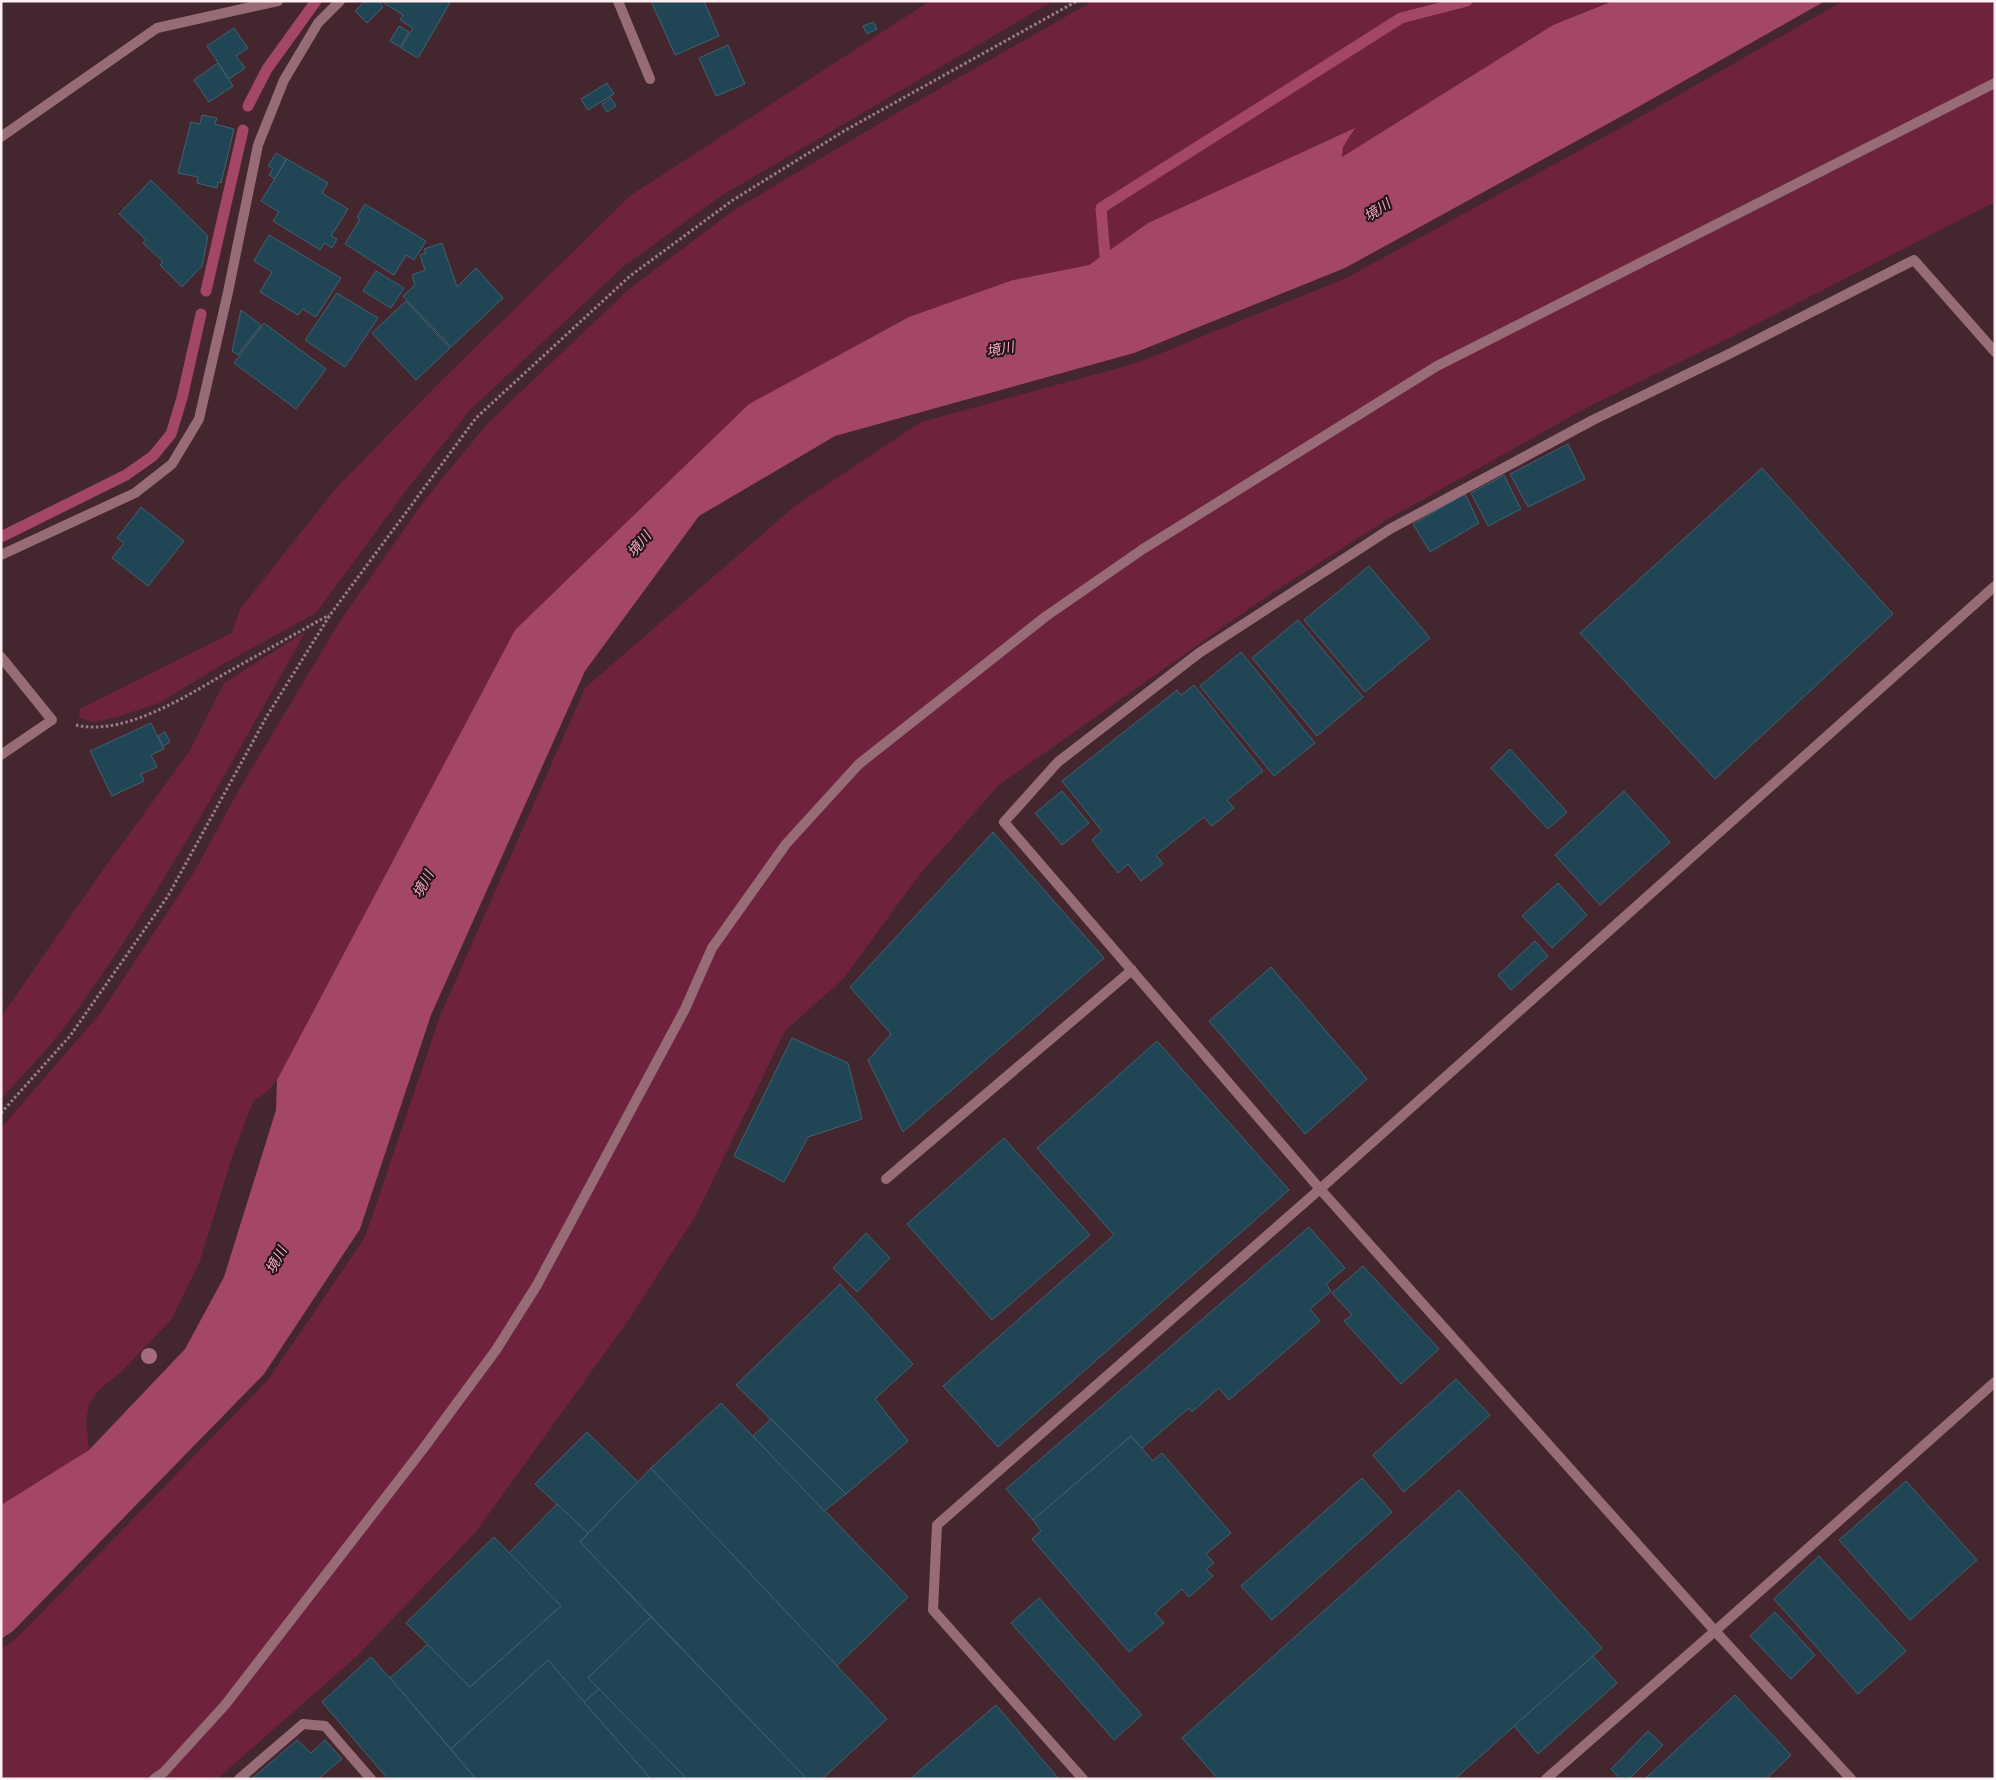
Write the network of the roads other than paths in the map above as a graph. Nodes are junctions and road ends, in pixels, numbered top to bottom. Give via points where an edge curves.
1 (278, 1) edge
2 (340, 1) edge
3 (618, 1) edge
4 (650, 79) dead end
5 (1995, 83) edge
6 (1, 137) edge
7 (1995, 352) edge
8 (1, 555) edge
9 (1995, 586) edge
10 (1, 657) edge
11 (1, 755) edge
12 (1132, 970) junction
13 (886, 1179) dead end
14 (1320, 1189) junction
15 (1995, 1382) edge
16 (1715, 1631) junction
17 (154, 1779) edge
18 (239, 1779) edge
19 (371, 1779) edge
20 (1083, 1779) edge
21 (1546, 1779) edge
22 (1851, 1779) edge

1 - 6 street via 158,28
2 - 8 street via 318,23 284,80 258,145 199,419 172,464 135,493
3 - 4 street
5 - 17 street via 1437,366 1143,549 1046,617 859,764 786,844 712,948 686,1009 537,1285 496,1350 225,1705
7 - 12 street via 1914,260 1593,420 1390,529 1199,653 1058,762 1004,822
9 - 14 street
10 - 11 street via 52,720
12 - 13 street
12 - 14 street
14 - 16 street
14 - 20 street via 937,1525 933,1610
15 - 16 street
16 - 21 street
16 - 22 street
18 - 19 street via 303,1724 325,1726

